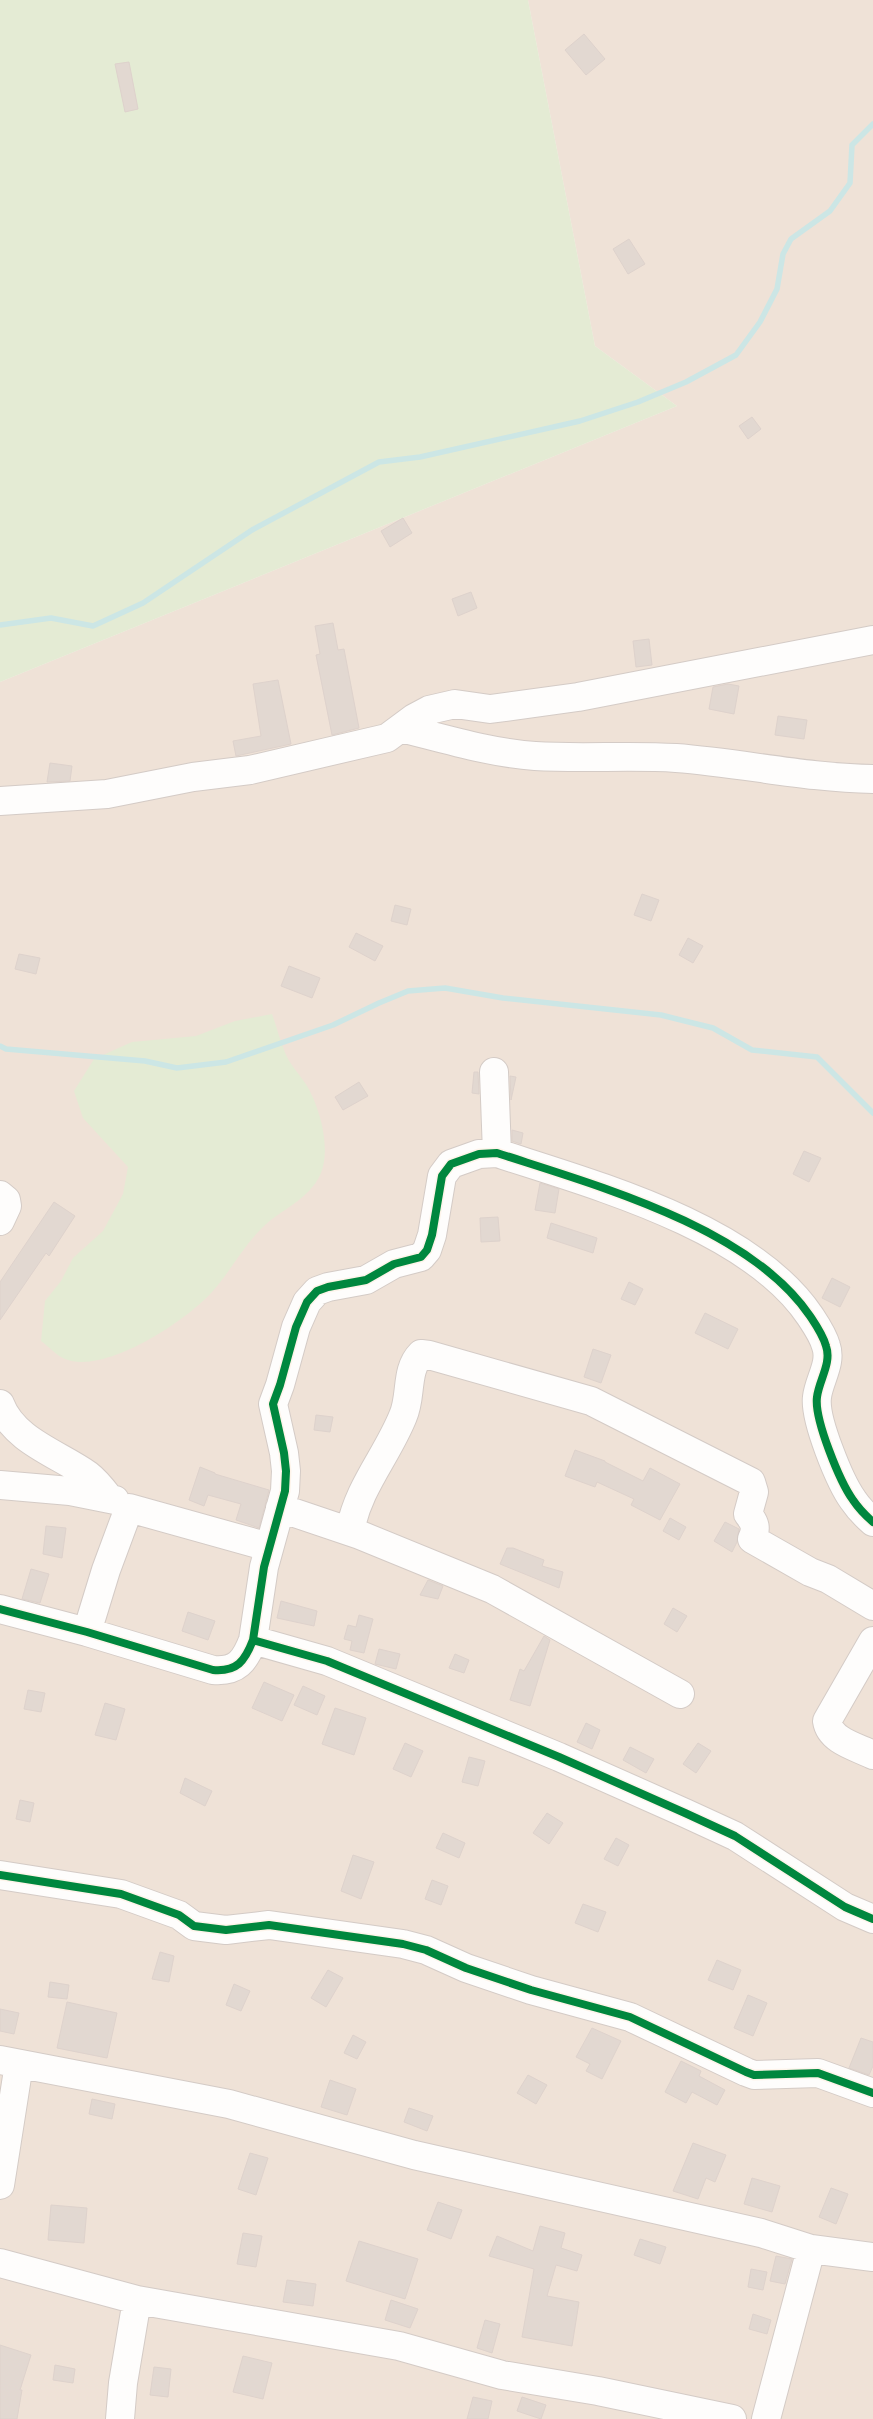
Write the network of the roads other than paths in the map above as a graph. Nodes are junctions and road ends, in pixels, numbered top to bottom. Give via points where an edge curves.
1 (873, 640) edge
2 (401, 728) junction
3 (873, 779) edge
4 (0, 802) edge
5 (494, 1072) dead end
6 (497, 1153) junction
7 (0, 1195) edge
8 (0, 1220) edge
9 (0, 1404) edge
10 (0, 1485) edge
11 (119, 1503) junction
12 (280, 1508) junction
13 (873, 1522) edge
14 (350, 1531) junction
15 (269, 1547) junction
16 (873, 1606) edge
17 (0, 1609) edge
18 (87, 1632) junction
19 (254, 1640) junction
20 (873, 1641) edge
21 (680, 1694) dead end
22 (873, 1755) edge
23 (0, 1875) edge
24 (872, 1915) edge
25 (9, 2062) edge
26 (873, 2092) edge
27 (0, 2185) edge
28 (811, 2249) junction
29 (873, 2257) edge
30 (0, 2263) edge
31 (137, 2300) junction
32 (120, 2419) edge
33 (732, 2419) edge
34 (766, 2419) edge

1 - 2 street via 578,697 490,709 455,704 429,710
2 - 3 street via 534,756 674,758
2 - 4 street via 387,738 250,770 193,777 107,794
5 - 6 street
6 - 12 street via 478,1154 451,1164 442,1176 432,1235 421,1258 394,1264 366,1280 328,1287 318,1291 307,1302 296,1327 273,1404 286,1471
6 - 13 street via 672,1215 732,1245 798,1299 827,1347 826,1367 817,1398 820,1421 844,1485 862,1513
7 - 8 street via 7,1206
9 - 11 street via 12,1424 31,1440 90,1476
10 - 11 street via 70,1491
11 - 15 street
11 - 18 street via 106,1570
12 - 14 street
12 - 15 street
14 - 16 street via 366,1482 404,1415 413,1364 421,1354 429,1355 591,1401 751,1482 754,1492 748,1514 755,1523 756,1532 752,1539
14 - 21 street via 492,1590
15 - 19 street
17 - 18 street
18 - 19 street via 222,1671 232,1670 243,1662
19 - 24 street via 327,1661 559,1756 685,1812 736,1836 845,1906
20 - 22 street via 827,1721 836,1738
23 - 26 street via 121,1894 179,1916 194,1926 226,1930 269,1925 410,1946 531,1990 630,2017 754,2075 818,2073
25 - 27 street
25 - 28 street via 229,2104 414,2155 761,2233
28 - 29 street
28 - 34 street
30 - 31 street
31 - 32 street
31 - 33 street via 400,2346 502,2376 598,2391

